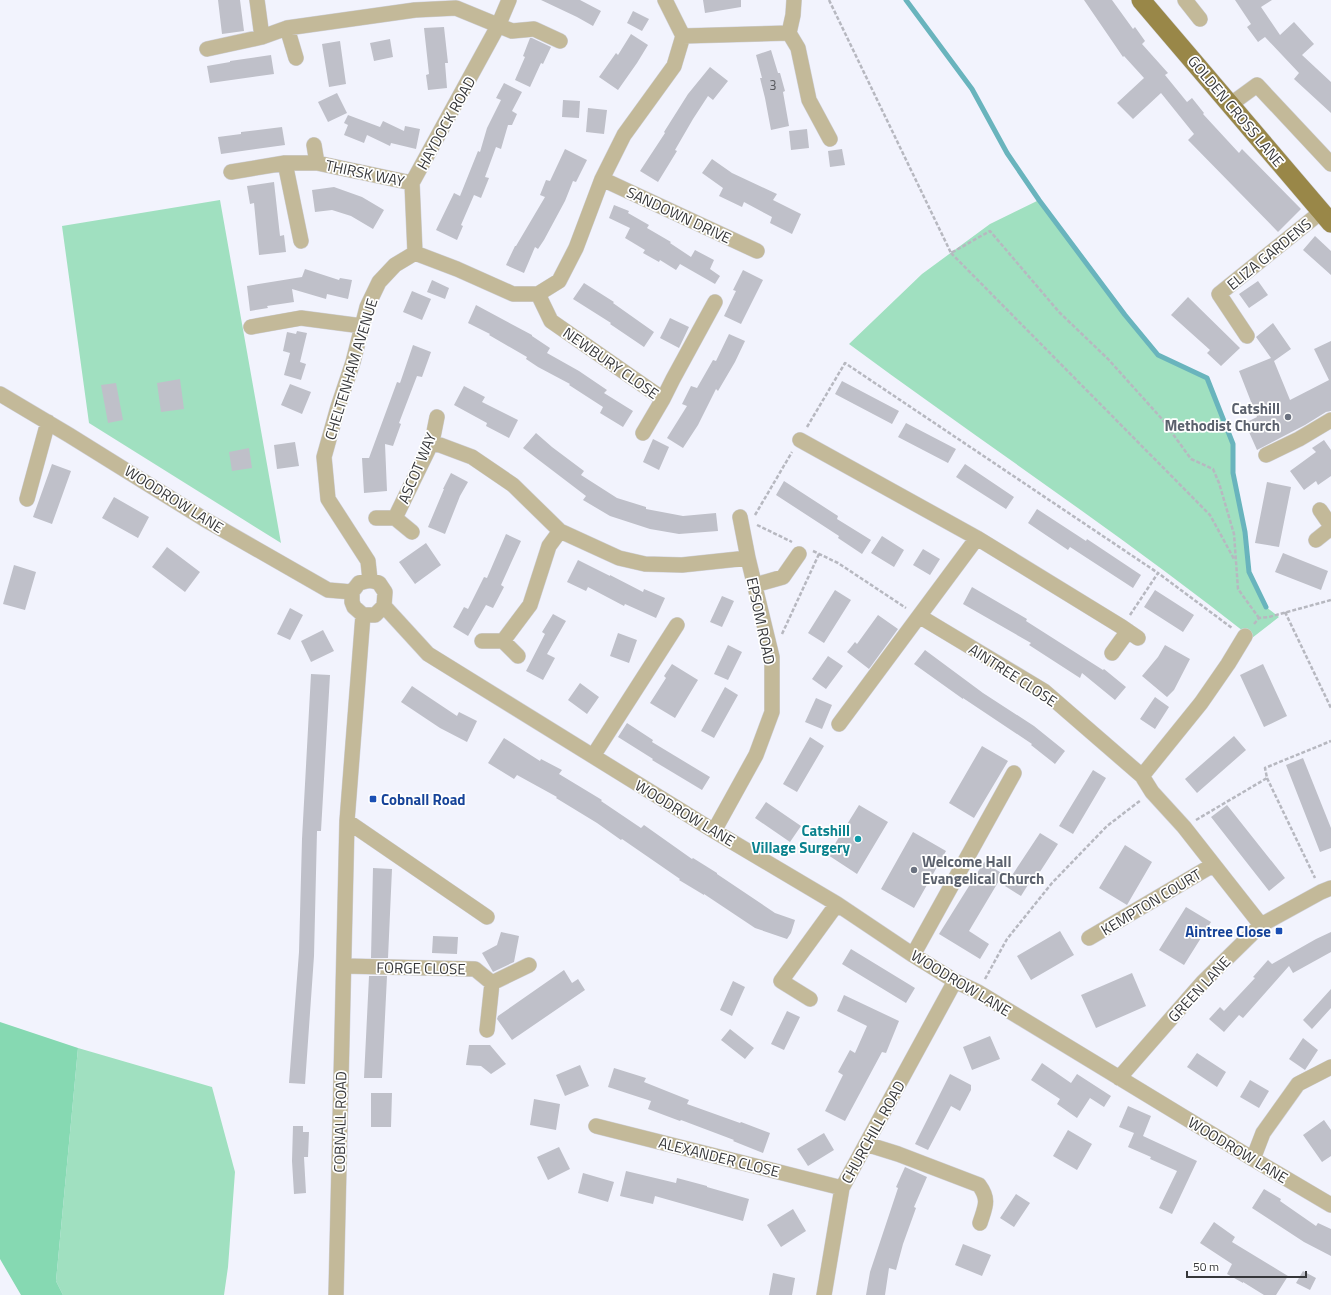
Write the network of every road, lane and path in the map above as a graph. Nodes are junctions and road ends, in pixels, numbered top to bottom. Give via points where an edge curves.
1 (257, 0) edge
2 (509, 0) edge
3 (664, 0) edge
4 (829, 0) edge
5 (1141, 0) edge
6 (1185, 0) edge
7 (794, 7) edge
8 (1200, 19) dead end
9 (498, 26) junction
10 (287, 28) junction
11 (789, 33) junction
12 (683, 36) junction
13 (262, 37) junction
14 (560, 41) dead end
15 (206, 49) dead end
16 (296, 58) dead end
17 (1230, 104) junction
18 (830, 139) dead end
19 (314, 145) dead end
20 (285, 163) junction
21 (317, 163) junction
22 (1331, 164) edge
23 (231, 172) dead end
24 (602, 179) junction
25 (412, 183) junction
26 (1326, 218) edge
27 (301, 242) dead end
28 (757, 251) dead end
29 (415, 253) junction
30 (951, 253) junction
31 (538, 294) junction
32 (715, 302) dead end
33 (362, 326) junction
34 (251, 327) dead end
35 (1247, 336) dead end
36 (0, 394) edge
37 (663, 399) junction
38 (437, 418) dead end
39 (1331, 420) edge
40 (48, 422) junction
41 (643, 433) dead end
42 (800, 440) junction
43 (432, 442) junction
44 (1266, 455) dead end
45 (27, 499) dead end
46 (1320, 510) dead end
47 (376, 518) dead end
48 (395, 518) junction
49 (745, 520) junction
50 (1331, 527) edge
51 (560, 531) junction
52 (412, 532) dead end
53 (977, 538) junction
54 (1316, 540) dead end
55 (803, 550) junction
56 (819, 554) junction
57 (748, 558) junction
58 (1236, 561) junction
59 (1158, 573) junction
60 (370, 580) junction
61 (754, 585) junction
62 (352, 592) junction
63 (1331, 600) edge
64 (384, 606) junction
65 (1285, 612) junction
66 (363, 615) junction
67 (919, 616) junction
68 (677, 625) dead end
69 (1129, 632) junction
70 (1244, 636) joint
71 (482, 641) dead end
72 (503, 641) junction
73 (1112, 653) dead end
74 (518, 656) dead end
75 (772, 657) junction
76 (1331, 708) edge
77 (839, 724) dead end
78 (1331, 741) edge
79 (593, 756) junction
80 (1014, 773) dead end
81 (1142, 776) junction
82 (1267, 778) junction
83 (1152, 792) junction
84 (347, 821) junction
85 (1184, 827) junction
86 (714, 831) junction
87 (1213, 865) junction
88 (1326, 890) edge
89 (837, 904) junction
90 (487, 917) dead end
91 (1261, 925) junction
92 (1089, 938) dead end
93 (913, 955) junction
94 (529, 965) dead end
95 (344, 966) junction
96 (955, 980) junction
97 (492, 983) junction
98 (978, 992) junction
99 (810, 999) dead end
100 (487, 1030) dead end
101 (1331, 1067) edge
102 (1119, 1078) junction
103 (596, 1126) dead end
104 (866, 1144) junction
105 (1253, 1159) junction
106 (842, 1188) junction
107 (1331, 1205) edge
108 (980, 1223) dead end
109 (336, 1295) edge
110 (824, 1295) edge

1 - 13 street
2 - 9 street, HAYDOCK ROAD
3 - 12 street
4 - 30 path
5 - 17 main road, GOLDEN CROSS LANE
6 - 8 street
7 - 11 street
9 - 10 street via 456,8 415,10
9 - 14 street via 512,32 534,28
9 - 25 street, HAYDOCK ROAD
10 - 13 street
10 - 16 street
11 - 12 street
11 - 18 street via 798,48 809,100
12 - 24 street via 674,66 624,135
13 - 15 street
17 - 22 street via 1257,85
17 - 26 main road, GOLDEN CROSS LANE
19 - 21 street, THIRSK WAY
20 - 21 street, THIRSK WAY
20 - 23 street, THIRSK WAY
20 - 27 street
21 - 25 street, THIRSK WAY
24 - 28 street, SANDOWN DRIVE
24 - 31 street via 576,248 559,281
25 - 29 street, HAYDOCK ROAD
26 - 35 street, ELIZA GARDENS via 1219,294
29 - 31 street via 513,294
29 - 33 street, CHELTENHAM AVENUE via 394,265 379,282 367,306
30 - 58 path via 1210,515
30 - 58 path via 990,230 1059,312 1108,359 1162,419 1192,459 1214,469 1234,534
31 - 37 street, NEWBURY CLOSE via 551,321
32 - 37 street
33 - 34 street via 301,318
33 - 60 street, CHELTENHAM AVENUE via 324,457 328,499 368,561
36 - 40 street, WOODROW LANE
37 - 41 street, NEWBURY CLOSE
38 - 43 street, ASCOT WAY
39 - 44 street
40 - 45 street
40 - 62 street, WOODROW LANE via 204,519 328,590
42 - 49 path
42 - 53 street
42 - 59 path via 845,363
43 - 48 street, ASCOT WAY
43 - 51 street via 472,457 513,485
46 - 50 street
47 - 48 street, ASCOT WAY
48 - 52 street, ASCOT WAY
49 - 55 path
49 - 57 street, EPSOM ROAD
50 - 54 street
51 - 57 street via 619,558 645,564 682,564
51 - 72 street via 549,546 530,605
53 - 67 street
53 - 69 street
55 - 56 path
55 - 61 street via 783,577
56 - 67 path via 838,563
56 - 75 path
57 - 61 street, EPSOM ROAD
58 - 65 path via 1238,589 1259,618
59 - 69 path
59 - 70 path
60 - 62 street via 359,583
60 - 64 street via 379,582 385,592
61 - 75 street, EPSOM ROAD
62 - 66 street via 354,607
63 - 65 path
64 - 66 street via 376,615
64 - 79 street, WOODROW LANE via 428,654
65 - 76 path
66 - 84 street, COBNALL ROAD
67 - 77 street
67 - 81 street, AINTREE CLOSE via 1044,691
68 - 79 street
69 - 73 street
70 - 81 street via 1201,704
71 - 72 street
72 - 74 street
75 - 86 street, EPSOM ROAD via 772,712 756,755
78 - 82 path via 1265,768
79 - 86 street, WOODROW LANE
80 - 93 street
81 - 83 street, AINTREE CLOSE
82 - 85 path
82 - 88 path
83 - 85 street, AINTREE CLOSE
83 - 98 path via 1107,826 1052,883 1007,939
84 - 90 street
84 - 95 street, COBNALL ROAD
85 - 87 street, AINTREE CLOSE
86 - 89 street, WOODROW LANE
87 - 91 street, AINTREE CLOSE
87 - 92 street, KEMPTON COURT
88 - 91 street, GREEN LANE
89 - 93 street, WOODROW LANE
89 - 99 street via 781,980
91 - 102 street, GREEN LANE via 1203,982
93 - 96 street, WOODROW LANE
94 - 97 street
95 - 97 street, FORGE CLOSE via 475,969
95 - 109 street, COBNALL ROAD
96 - 98 street, WOODROW LANE
96 - 104 street, CHURCHILL ROAD
97 - 100 street
98 - 102 street, WOODROW LANE
101 - 105 street via 1298,1084 1263,1133
102 - 105 street, WOODROW LANE
103 - 106 street, ALEXANDER CLOSE
104 - 106 street, CHURCHILL ROAD
104 - 108 street via 980,1185 986,1203
105 - 107 street, WOODROW LANE
106 - 110 street, CHURCHILL ROAD

